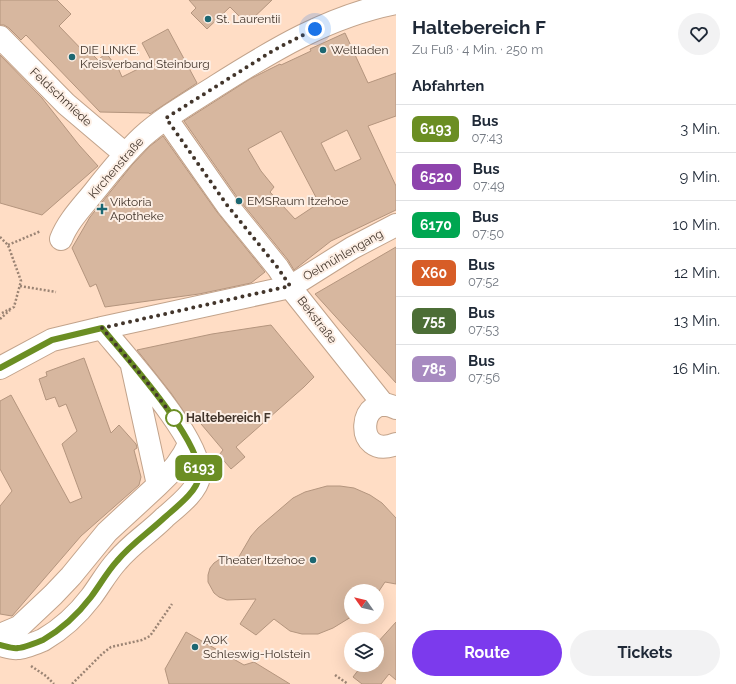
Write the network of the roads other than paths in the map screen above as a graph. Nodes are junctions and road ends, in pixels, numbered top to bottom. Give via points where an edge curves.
1 (396, 3) edge
2 (0, 37) edge
3 (166, 118) junction
4 (125, 154) junction
5 (396, 225) edge
6 (62, 239) dead end
7 (290, 286) junction
8 (102, 328) junction
9 (132, 364) junction
10 (0, 368) edge
11 (390, 407) edge
12 (189, 444) junction
13 (396, 444) edge
14 (158, 485) junction
15 (0, 635) edge
16 (0, 645) edge

1 - 3 street, Kirchenstraße via 355,13 302,35
2 - 4 street, Feldschmiede via 66,104
3 - 4 street, Kirchenstraße
3 - 7 street, Bekstraße via 227,205
4 - 6 street, Kirchenstraße via 73,218
5 - 7 street, Oelmühlengang via 352,248
7 - 8 street, Oelmühlengang
7 - 11 street, Bekstraße
8 - 9 street
8 - 10 street, Oelmühlengang via 52,340
9 - 12 street via 174,418
9 - 14 street
11 - 13 street, Bekstraße via 375,408 365,423 365,432 371,442 380,447
12 - 14 street via 184,456
12 - 16 street via 198,462 199,477 195,488 186,498 116,561 90,598 73,618 58,630 42,640 18,648
14 - 15 street via 107,532 42,606 19,627

